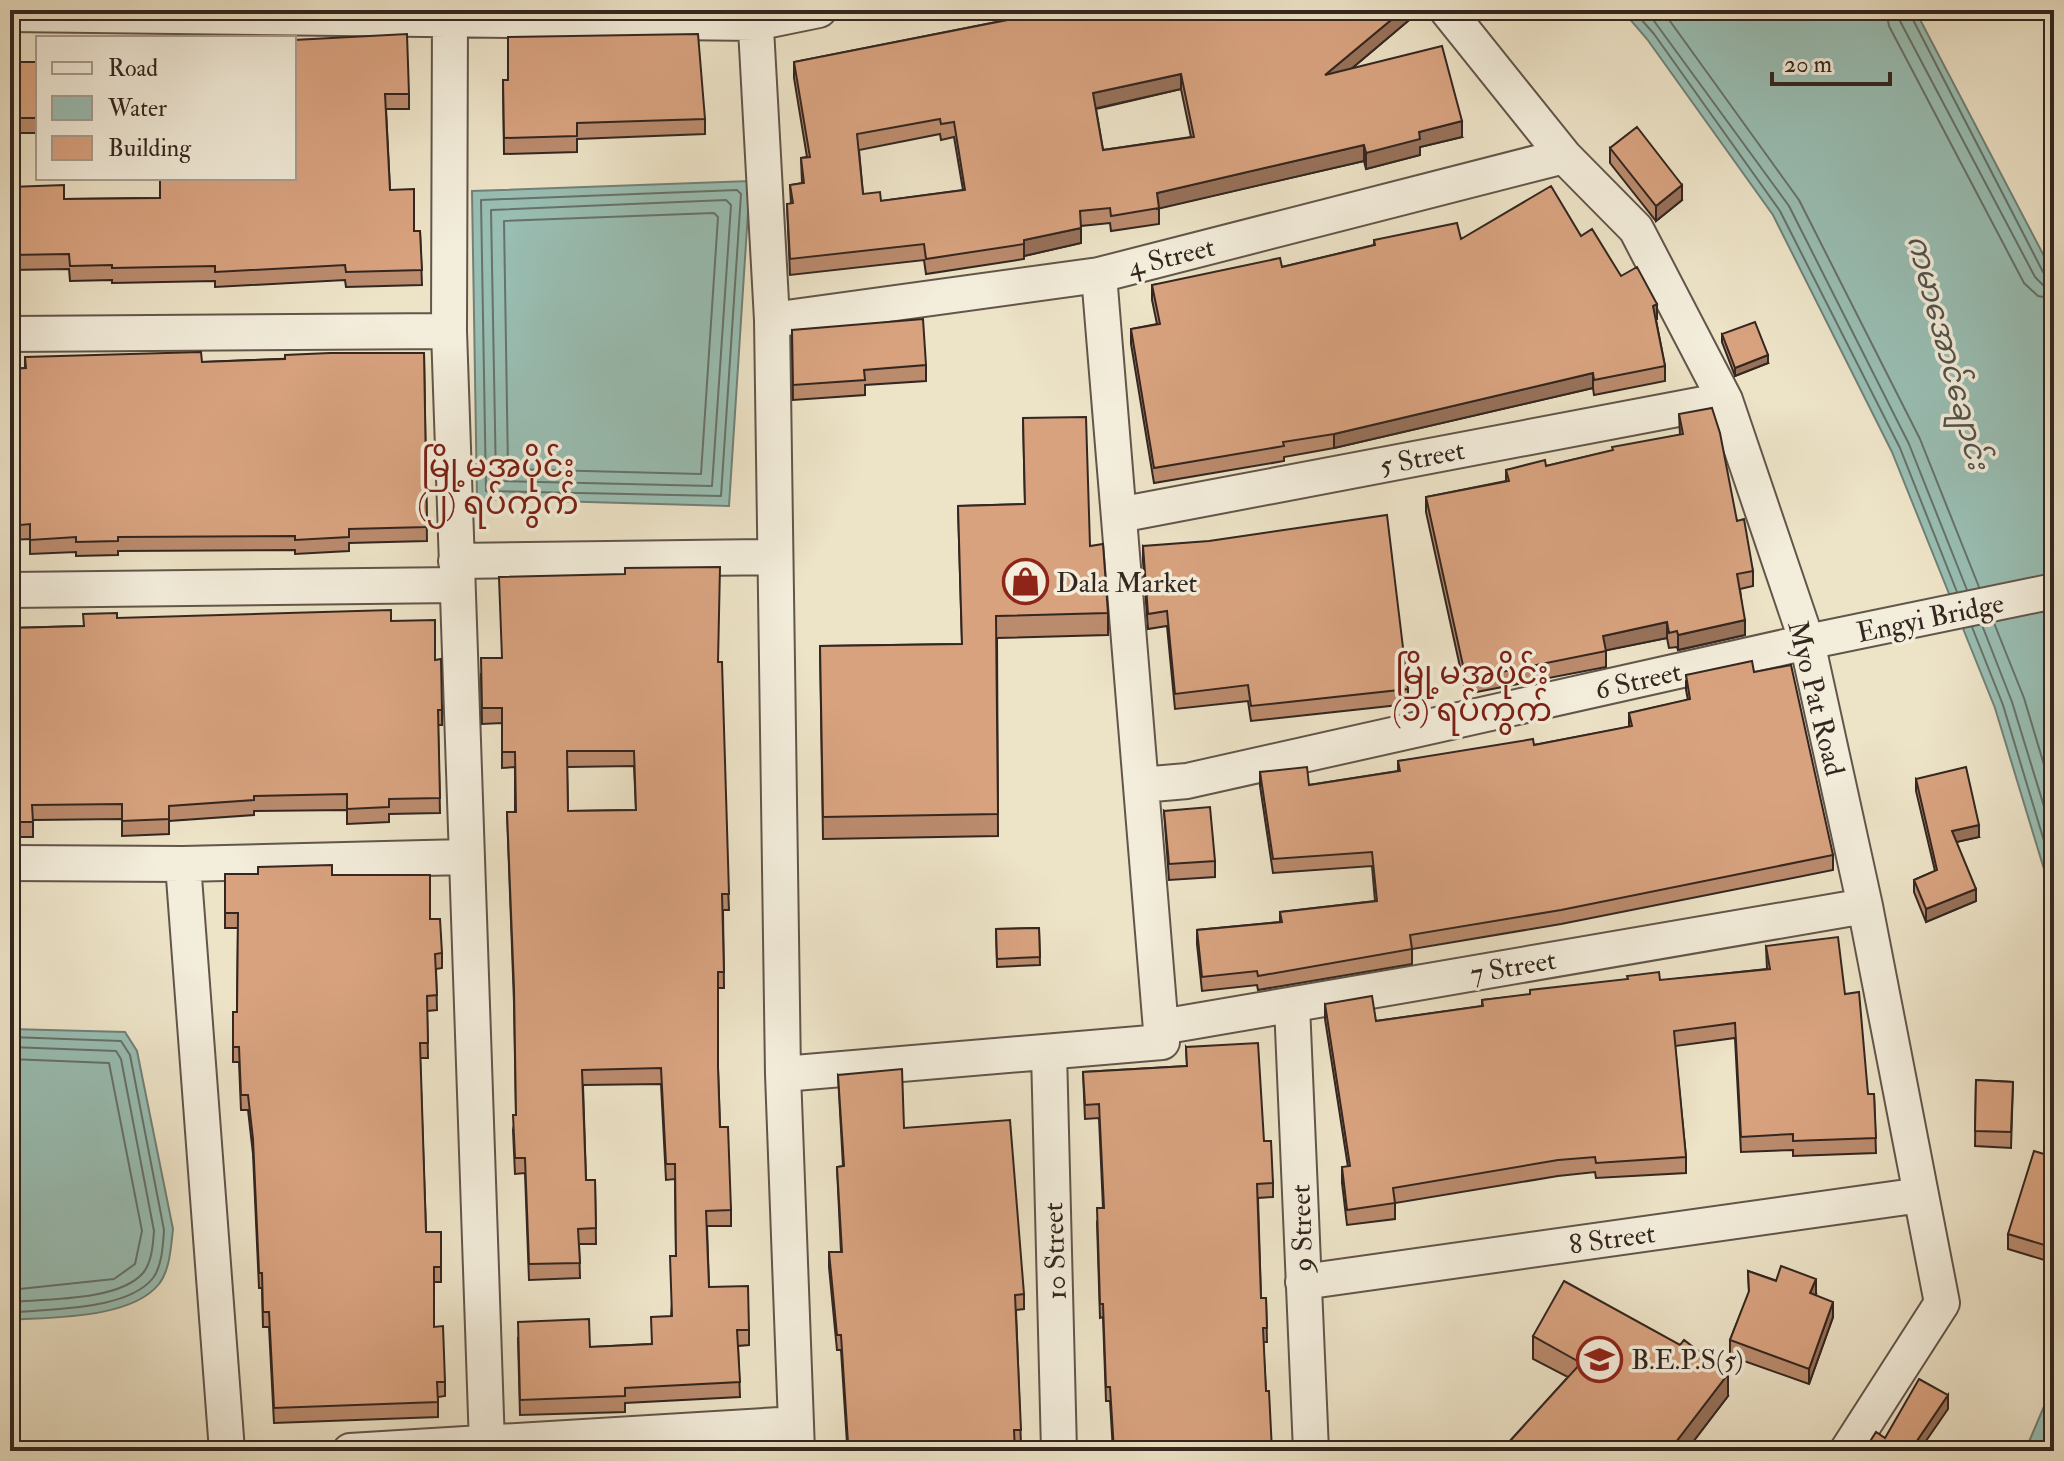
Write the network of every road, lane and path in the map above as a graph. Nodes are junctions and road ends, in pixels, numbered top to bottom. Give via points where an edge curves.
1 (819, 10) edge
2 (1447, 10) edge
3 (149, 12) edge
4 (10, 14) edge
5 (450, 16) edge
6 (755, 16) edge
7 (1564, 156) junction
8 (1099, 275) junction
9 (772, 320) junction
10 (449, 331) junction
11 (10, 334) edge
12 (1725, 400) junction
13 (1119, 515) junction
14 (774, 557) junction
15 (456, 573) junction
16 (10, 590) edge
17 (2054, 591) edge
18 (1807, 642) junction
19 (1141, 785) junction
20 (465, 857) junction
21 (10, 863) edge
22 (183, 864) junction
23 (1865, 906) junction
24 (1292, 1005) junction
25 (1161, 1027) junction
26 (1049, 1052) junction
27 (783, 1074) junction
28 (1921, 1195) junction
29 (1303, 1282) junction
30 (797, 1438) edge
31 (487, 1445) junction
32 (227, 1451) edge
33 (350, 1451) edge
34 (1059, 1451) edge
35 (1311, 1451) edge
36 (1847, 1451) edge

1 - 6 street
2 - 7 street, Myo Pat Road
3 - 4 street
3 - 5 street
5 - 6 street
5 - 10 street
6 - 9 street
7 - 8 street, 4 Street
7 - 12 street, Myo Pat Road via 1636,229
8 - 9 street, 4 Street
8 - 13 street
9 - 14 street
10 - 11 street
10 - 15 street
12 - 13 street, 5 Street
12 - 18 street, Myo Pat Road
13 - 19 street
14 - 15 street
14 - 27 street
15 - 16 street
15 - 20 street
17 - 18 street, Engyi Bridge
18 - 19 street, 6 Street via 1187,781
18 - 23 street, Myo Pat Road
19 - 25 street
20 - 22 street
20 - 31 street
21 - 22 street
22 - 32 street
23 - 24 street, 7 Street
23 - 28 street, Myo Pat Road
24 - 25 street, 7 Street
24 - 29 street, 9 Street
25 - 26 street via 1162,1042
26 - 27 street
26 - 34 street, 10 Street
27 - 30 street
28 - 29 street, 8 Street
28 - 36 street, Myo Pat Road via 1942,1303
29 - 35 street, 9 Street
30 - 31 street
31 - 33 street

